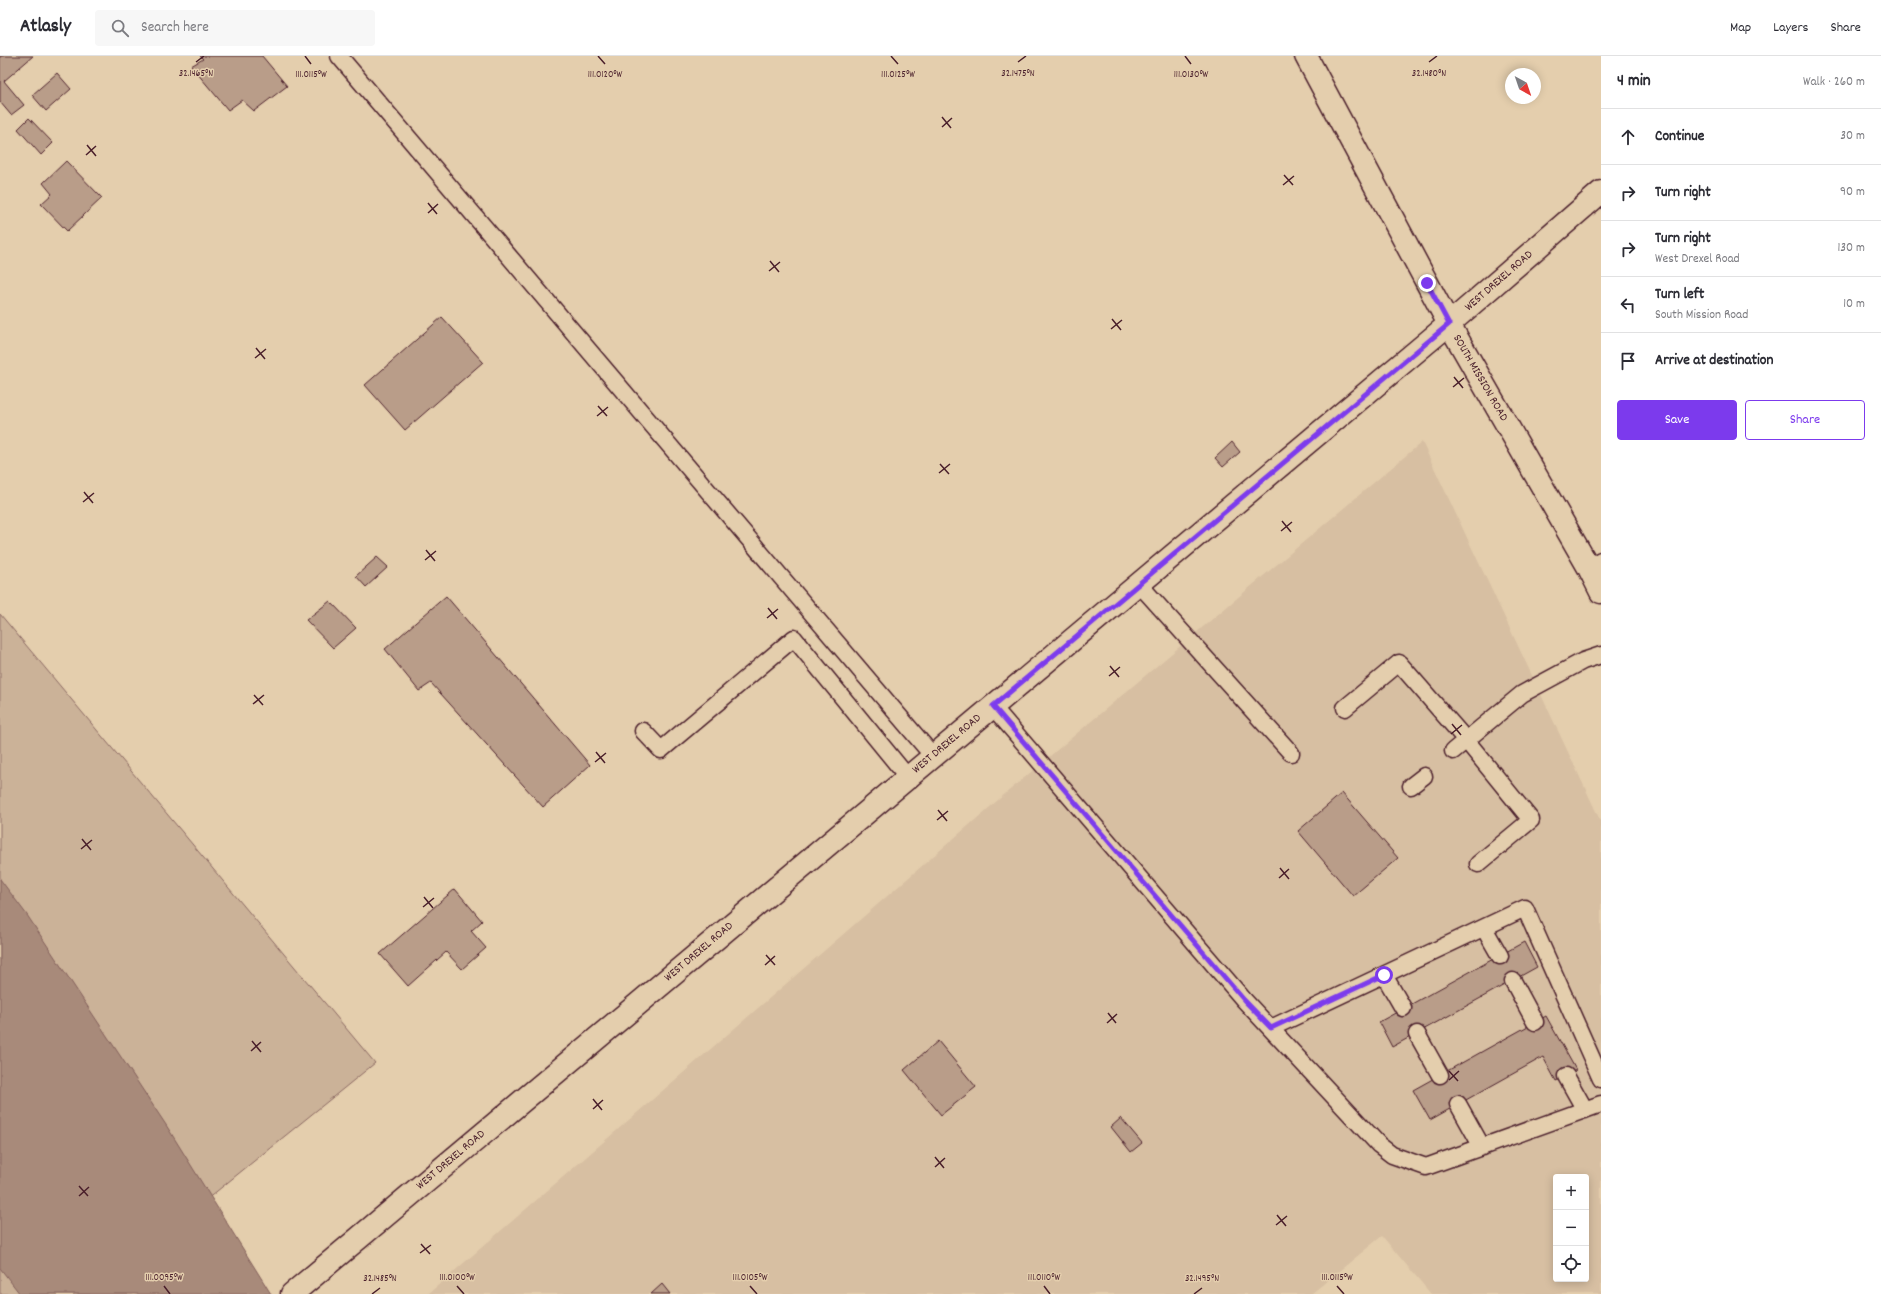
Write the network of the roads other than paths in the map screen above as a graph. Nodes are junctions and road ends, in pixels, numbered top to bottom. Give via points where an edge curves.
1 (339, 56) edge
2 (1306, 56) edge
3 (1601, 192) edge
4 (1449, 324) junction
5 (1595, 564) edge
6 (1139, 584) junction
7 (1601, 592) edge
8 (1601, 655) edge
9 (993, 706) junction
10 (1345, 708) dead end
11 (643, 731) dead end
12 (1466, 740) junction
13 (1453, 751) dead end
14 (1291, 753) dead end
15 (933, 756) junction
16 (1424, 776) dead end
17 (909, 779) junction
18 (1411, 786) dead end
19 (1478, 864) dead end
20 (1484, 928) junction
21 (1500, 956) dead end
22 (1384, 975) junction
23 (1513, 981) dead end
24 (1403, 1008) dead end
25 (1535, 1022) dead end
26 (1271, 1028) junction
27 (1417, 1034) dead end
28 (1440, 1075) dead end
29 (1566, 1076) dead end
30 (1601, 1079) edge
31 (1458, 1104) dead end
32 (1601, 1104) edge
33 (1585, 1110) junction
34 (1482, 1147) junction
35 (292, 1294) edge

1 - 15 lane
2 - 4 street, SOUTH MISSION ROAD
3 - 4 street, WEST DREXEL ROAD
4 - 5 street, SOUTH MISSION ROAD
4 - 6 street, WEST DREXEL ROAD
5 - 7 street, SOUTH MISSION ROAD
6 - 9 street, WEST DREXEL ROAD
6 - 14 lane
8 - 12 lane via 1583,661 1522,694
9 - 15 street, WEST DREXEL ROAD
9 - 26 lane via 1244,1000
10 - 12 lane via 1398,663
11 - 17 lane via 661,750 794,638
12 - 13 lane
12 - 19 lane via 1531,820
15 - 17 street, WEST DREXEL ROAD
16 - 18 lane
17 - 35 street, WEST DREXEL ROAD
20 - 21 lane
20 - 22 lane
20 - 30 lane via 1524,908
22 - 24 lane
22 - 26 lane
23 - 25 lane
26 - 34 lane via 1392,1155 1426,1167
27 - 28 lane
29 - 33 lane
31 - 34 lane
32 - 33 lane
33 - 34 lane

